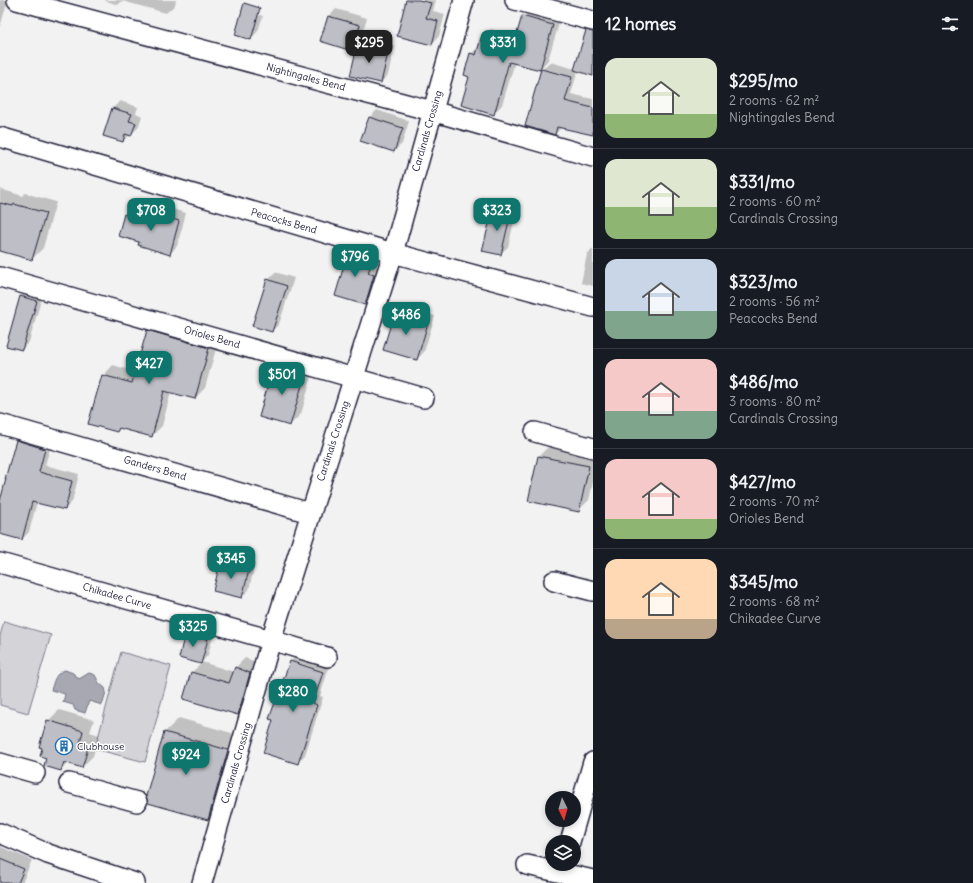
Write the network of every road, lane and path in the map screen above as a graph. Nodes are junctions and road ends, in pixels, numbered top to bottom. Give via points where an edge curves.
1 (17, 0) edge
2 (464, 0) edge
3 (515, 0) edge
4 (593, 21) edge
5 (432, 111) junction
6 (0, 137) edge
7 (593, 157) edge
8 (393, 253) junction
9 (0, 277) edge
10 (593, 307) edge
11 (353, 378) junction
12 (424, 398) dead end
13 (0, 424) edge
14 (535, 432) dead end
15 (593, 448) edge
16 (310, 513) junction
17 (0, 563) edge
18 (554, 581) dead end
19 (593, 591) edge
20 (271, 640) junction
21 (327, 657) dead end
22 (593, 762) edge
23 (0, 763) edge
24 (35, 773) dead end
25 (69, 783) dead end
26 (137, 802) dead end
27 (0, 833) edge
28 (572, 835) edge
29 (527, 864) dead end
30 (545, 866) edge
31 (570, 871) edge
32 (593, 880) edge
33 (135, 883) edge
34 (202, 883) edge

1 - 5 street, Nightingales Bend
2 - 5 street, Cardinals Crossing
3 - 4 street
5 - 7 street, Nightingales Bend
5 - 8 street, Cardinals Crossing
6 - 8 street, Peacocks Bend
8 - 10 street, Peacocks Bend
8 - 11 street, Cardinals Crossing
9 - 11 street, Orioles Bend
11 - 12 street, Orioles Bend
11 - 16 street, Cardinals Crossing
13 - 16 street, Ganders Bend
14 - 15 street
16 - 20 street, Cardinals Crossing
17 - 20 street, Chikadee Curve
18 - 19 street
20 - 21 street, Chikadee Curve
20 - 34 street, Cardinals Crossing
22 - 28 street
23 - 24 street
25 - 26 street
27 - 33 street via 48,854
29 - 30 street
31 - 32 street

